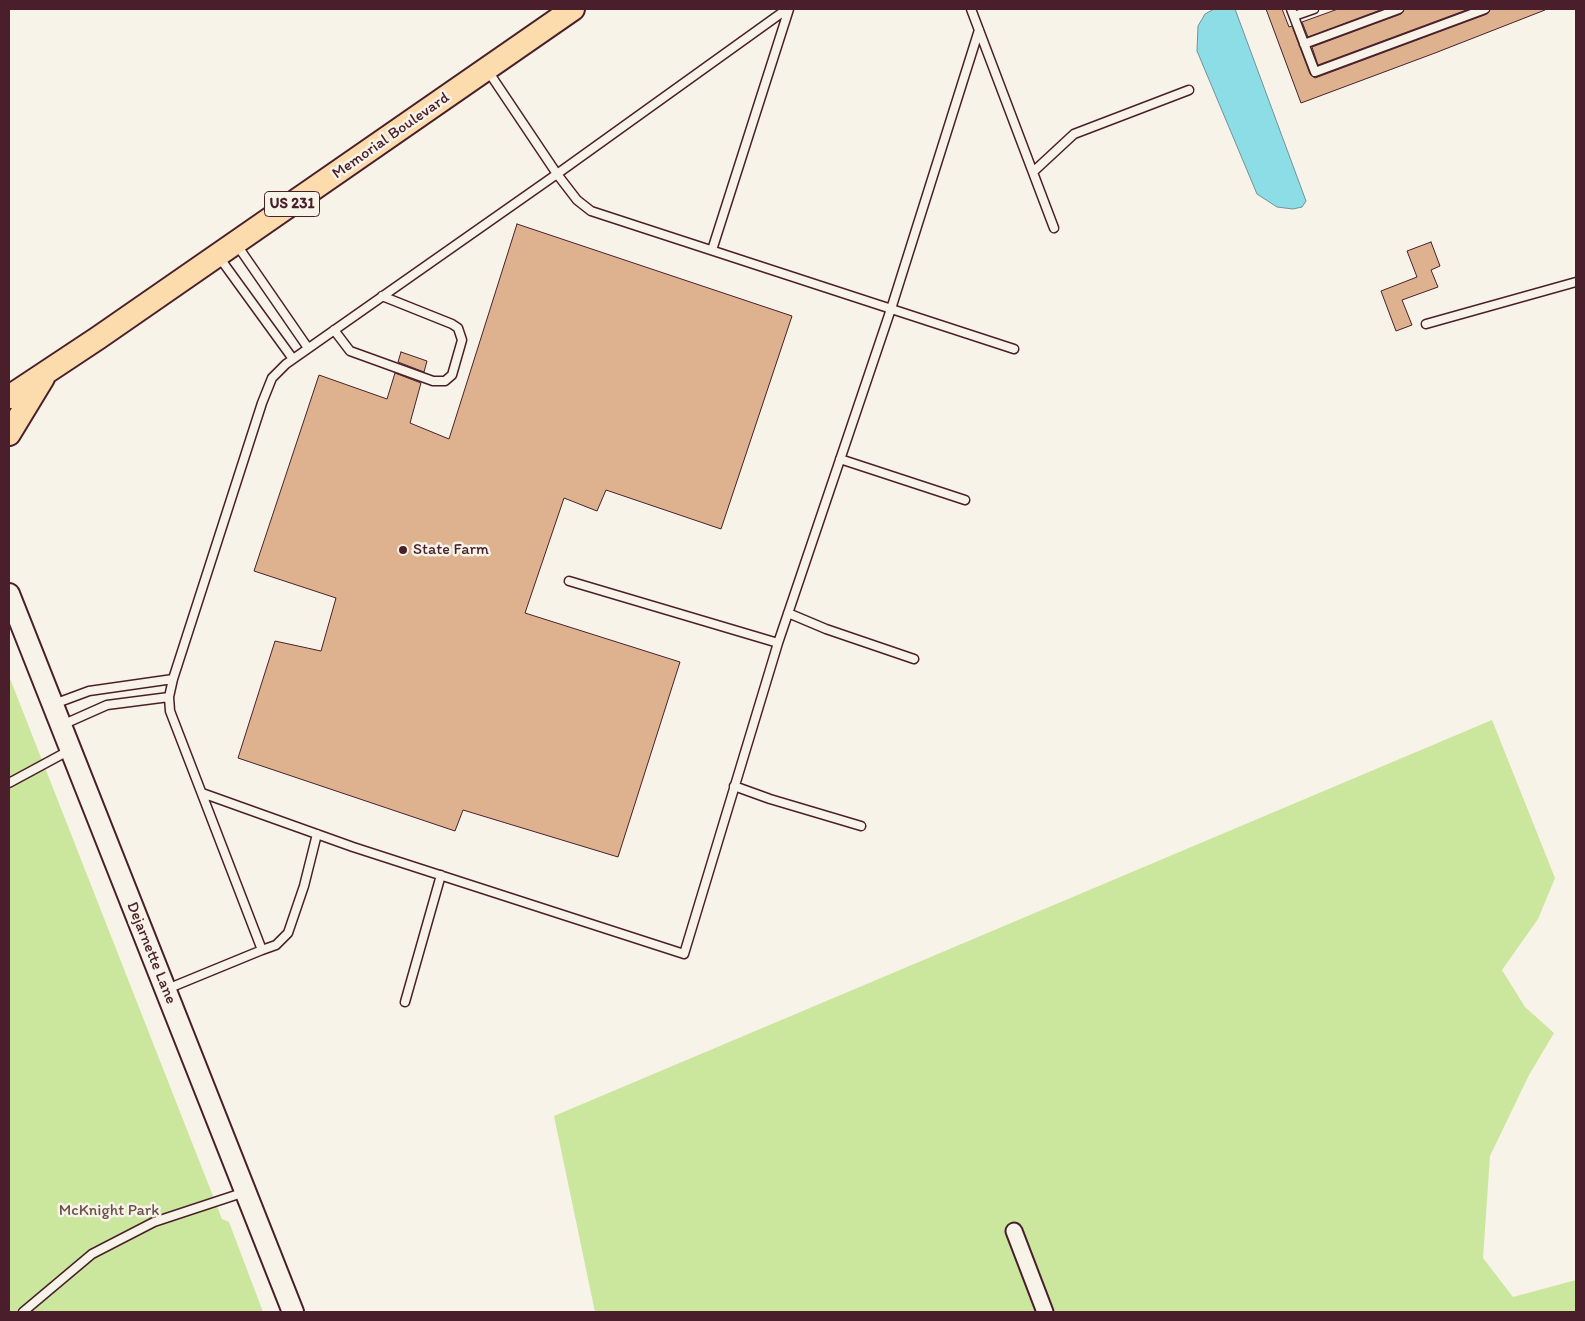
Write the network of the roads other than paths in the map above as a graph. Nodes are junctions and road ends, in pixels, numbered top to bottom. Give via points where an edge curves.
1 (573, 9) edge
2 (788, 9) edge
3 (971, 9) edge
4 (1314, 9) edge
5 (1399, 9) edge
6 (1485, 9) edge
7 (1292, 12) edge
8 (979, 30) junction
9 (1304, 44) junction
10 (487, 70) junction
11 (1188, 90) dead end
12 (1033, 172) junction
13 (557, 174) junction
14 (1054, 228) dead end
15 (227, 249) junction
16 (712, 250) junction
17 (1576, 282) edge
18 (382, 296) junction
19 (891, 309) junction
20 (1426, 324) dead end
21 (334, 330) junction
22 (308, 348) junction
23 (1014, 349) dead end
24 (293, 359) junction
25 (48, 371) junction
26 (9, 377) edge
27 (9, 397) edge
28 (9, 434) edge
29 (840, 459) junction
30 (965, 500) dead end
31 (569, 581) dead end
32 (9, 594) edge
33 (788, 613) junction
34 (778, 643) junction
35 (914, 659) dead end
36 (174, 679) junction
37 (169, 697) junction
38 (52, 704) junction
39 (61, 726) junction
40 (70, 750) junction
41 (9, 783) edge
42 (734, 786) junction
43 (202, 793) junction
44 (861, 826) dead end
45 (317, 834) junction
46 (441, 875) junction
47 (262, 950) junction
48 (165, 990) junction
49 (405, 1002) dead end
50 (245, 1192) junction
51 (1014, 1231) dead end
52 (23, 1312) edge
53 (293, 1312) edge
54 (1045, 1312) edge

1 - 10 main road, Memorial Boulevard / US 231
2 - 13 lane
2 - 16 lane
3 - 8 lane
4 - 7 lane
5 - 9 lane
6 - 9 lane via 1315,72
7 - 9 lane
8 - 12 lane
8 - 19 lane
10 - 13 lane
10 - 15 main road, Memorial Boulevard / US 231
11 - 12 lane via 1074,134
12 - 14 lane
13 - 16 lane via 577,200 591,211
13 - 18 lane
15 - 22 lane via 252,269
15 - 24 lane
15 - 25 main road, Memorial Boulevard / US 231
16 - 19 lane
17 - 20 lane
18 - 21 lane
18 - 21 lane via 458,328 462,340 452,375 445,381 433,381 350,351
19 - 23 lane
19 - 29 lane
21 - 22 lane
22 - 24 lane
24 - 36 lane via 272,378 262,403
25 - 26 main road
25 - 27 main road, Memorial Boulevard / US 231
25 - 28 main road
29 - 30 lane
29 - 33 lane
31 - 34 lane
32 - 38 main road, Dejarnette Lane
33 - 34 lane
33 - 35 lane
34 - 42 lane
36 - 37 lane
36 - 38 lane via 89,690
37 - 39 lane via 107,705
37 - 43 lane via 170,712
38 - 39 main road, Dejarnette Lane
39 - 40 main road, Dejarnette Lane
40 - 41 lane
40 - 48 main road, Dejarnette Lane
42 - 44 lane
42 - 46 lane via 684,954
43 - 45 lane
43 - 47 lane
45 - 46 lane
45 - 47 lane via 288,933 276,945
46 - 49 lane
47 - 48 lane
48 - 50 main road, Dejarnette Lane
50 - 52 lane via 154,1222 92,1254
50 - 53 main road, Dejarnette Lane
51 - 54 street

